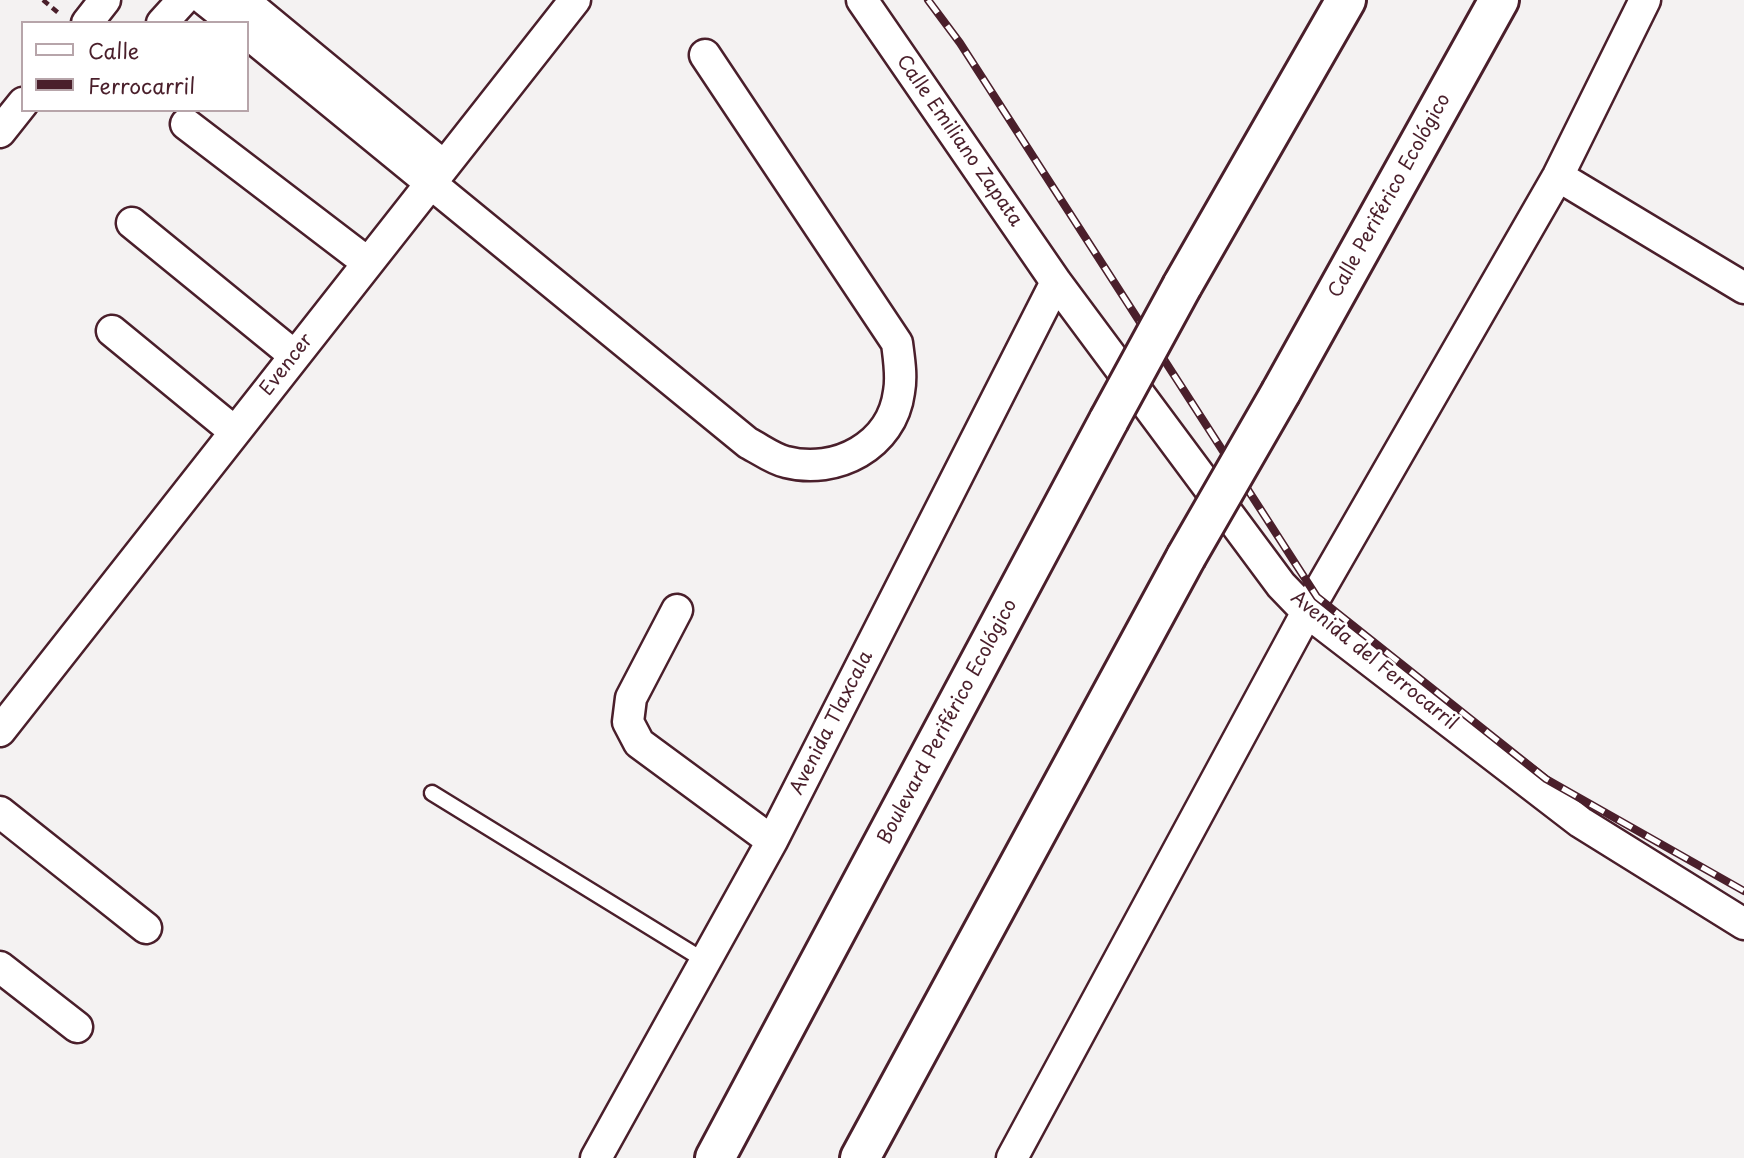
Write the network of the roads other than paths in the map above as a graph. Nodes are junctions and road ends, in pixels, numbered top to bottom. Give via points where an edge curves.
1 (106, 0) edge
2 (183, 0) edge
3 (205, 0) edge
4 (243, 0) edge
5 (575, 0) edge
6 (862, 0) edge
7 (1346, 0) edge
8 (1499, 0) edge
9 (1645, 0) edge
10 (89, 21) edge
11 (164, 21) edge
12 (231, 21) edge
13 (248, 34) edge
14 (705, 55) dead end
15 (21, 106) edge
16 (186, 124) dead end
17 (0, 132) edge
18 (438, 174) junction
19 (1558, 176) junction
20 (132, 223) dead end
21 (368, 263) junction
22 (1056, 282) junction
23 (1744, 288) edge
24 (112, 331) dead end
25 (295, 356) junction
26 (235, 432) junction
27 (677, 610) dead end
28 (1307, 612) junction
29 (9, 698) edge
30 (0, 731) edge
31 (432, 793) dead end
32 (0, 812) edge
33 (772, 841) junction
34 (1744, 924) edge
35 (146, 928) dead end
36 (705, 961) junction
37 (0, 967) edge
38 (78, 1027) dead end
39 (596, 1158) edge
40 (715, 1158) edge
41 (860, 1158) edge
42 (1012, 1158) edge

1 - 10 street
2 - 11 street
3 - 12 street
4 - 18 street
5 - 18 street, Evencer
6 - 22 street, Calle Emiliano Zapata
7 - 40 highway, Boulevard Periférico Ecológico, bridge via 1182,286
8 - 41 highway, Calle Periférico Ecológico, bridge via 1186,557
9 - 19 street
13 - 18 street
14 - 18 street via 897,343 900,393 888,424 873,443 847,461 816,467 784,462 748,443
15 - 17 street
16 - 21 street
18 - 21 street, Evencer
19 - 23 street
19 - 28 street
20 - 25 street
21 - 25 street, Evencer
22 - 28 street, Avenida del Ferrocarril via 1281,585
22 - 33 street, Avenida Tlaxcala
24 - 26 street
25 - 26 street, Evencer
26 - 29 street, Evencer
27 - 33 street via 631,698 628,722 639,743
28 - 34 street, Avenida del Ferrocarril via 1580,822
28 - 42 street
29 - 30 street, Evencer
31 - 36 lane
32 - 35 street
33 - 36 street, Avenida Tlaxcala
36 - 39 street, Avenida Tlaxcala
37 - 38 street

